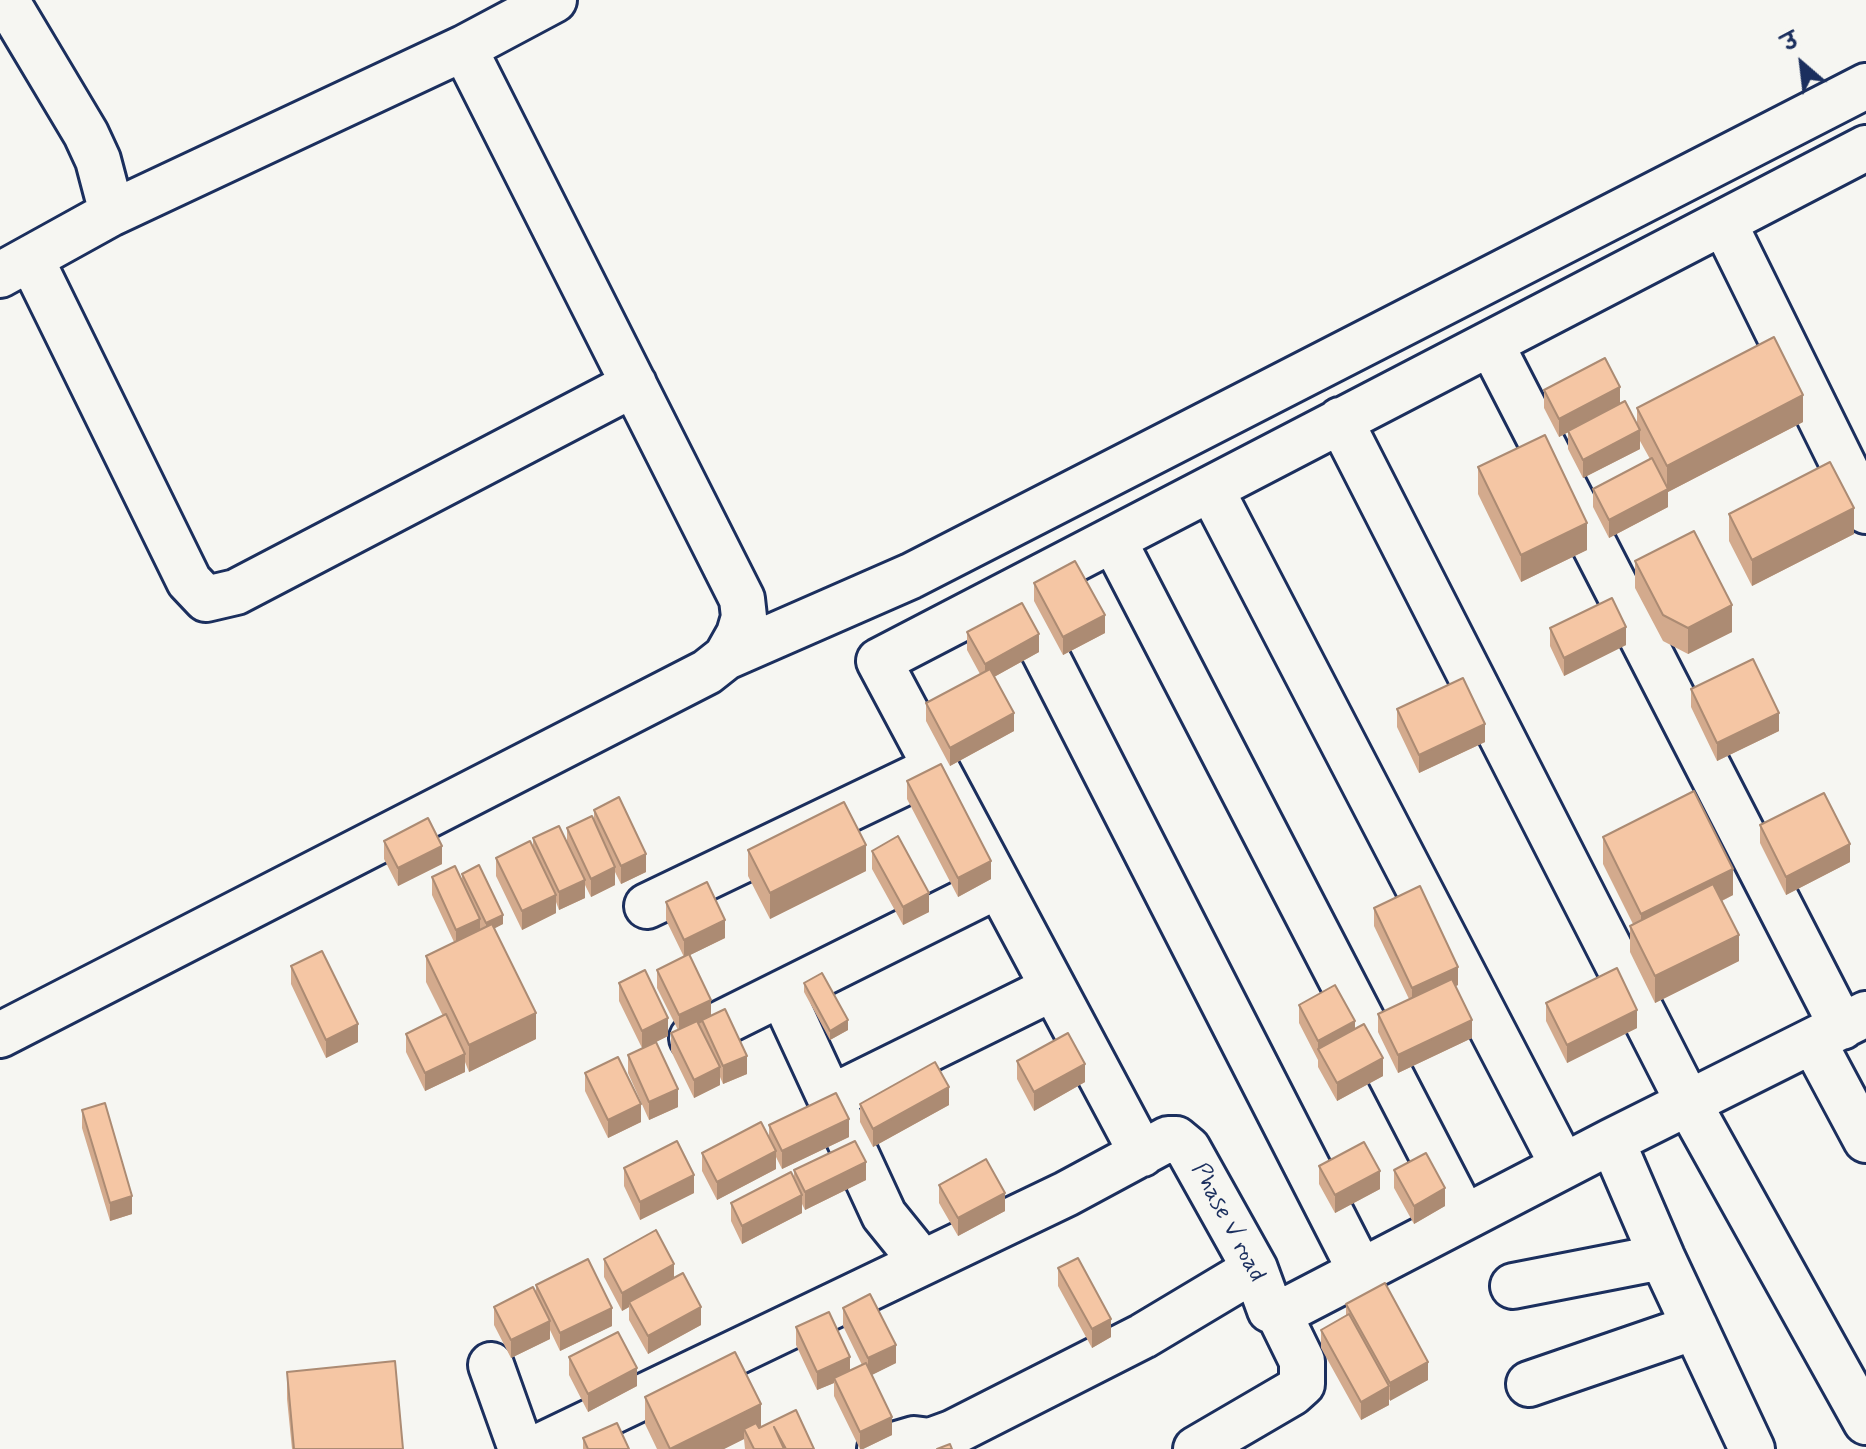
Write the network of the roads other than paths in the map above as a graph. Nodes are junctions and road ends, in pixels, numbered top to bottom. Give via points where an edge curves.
1 (6, 0) edge
2 (554, 0) edge
3 (464, 48) junction
4 (1866, 86) edge
5 (1866, 148) edge
6 (112, 213) junction
7 (1724, 223) junction
8 (16, 267) edge
9 (1491, 344) junction
10 (634, 384) junction
11 (1340, 420) junction
12 (1211, 489) junction
13 (1866, 511) edge
14 (1114, 541) junction
15 (1014, 593) junction
16 (726, 657) junction
17 (935, 768) junction
18 (997, 886) junction
19 (647, 906) dead end
20 (1051, 989) junction
21 (782, 994) junction
22 (1840, 1027) edge
23 (0, 1035) edge
24 (692, 1038) edge
25 (832, 1097) junction
26 (1689, 1104) junction
27 (1866, 1140) edge
28 (1612, 1141) junction
29 (1142, 1154) junction
30 (1563, 1166) junction
31 (1464, 1217) junction
32 (1662, 1257) junction
33 (922, 1262) junction
34 (1255, 1269) junction
35 (1361, 1272) junction
36 (1513, 1286) dead end
37 (1279, 1314) junction
38 (1695, 1327) junction
39 (491, 1365) dead end
40 (1529, 1384) dead end
41 (1866, 1422) edge
42 (521, 1449) edge
43 (534, 1449) edge
44 (880, 1449) edge
45 (1196, 1449) edge
46 (1752, 1449) edge

1 - 6 street via 86,134
2 - 3 street
3 - 6 street
3 - 10 street
4 - 16 street via 911,576
5 - 7 street
6 - 8 street
7 - 9 street
7 - 13 street
8 - 10 street via 189,581 206,599 236,592
9 - 11 street
9 - 22 street
10 - 16 street via 742,599 744,617
11 - 12 street
11 - 26 street
12 - 14 street
12 - 30 street
14 - 15 street
14 - 31 street
15 - 17 street via 879,661
15 - 35 street
16 - 23 street via 707,672
17 - 18 street
17 - 19 street
18 - 20 street
18 - 21 street
20 - 25 street
20 - 29 street
21 - 24 street
21 - 25 street
22 - 26 street
22 - 27 street
25 - 33 street via 884,1215
26 - 28 street
26 - 41 street
28 - 30 street
28 - 32 street
29 - 33 street, Phase V road
29 - 34 street, Phase V road via 1168,1139 1188,1149
30 - 31 street
31 - 35 street
32 - 36 street
32 - 38 street
33 - 43 street, Phase V road
34 - 37 street, Phase V road via 1270,1310
34 - 44 street via 1143,1336 952,1433
35 - 37 street
37 - 45 street, Phase V road via 1302,1361 1302,1384
38 - 40 street
38 - 46 street
39 - 42 street

